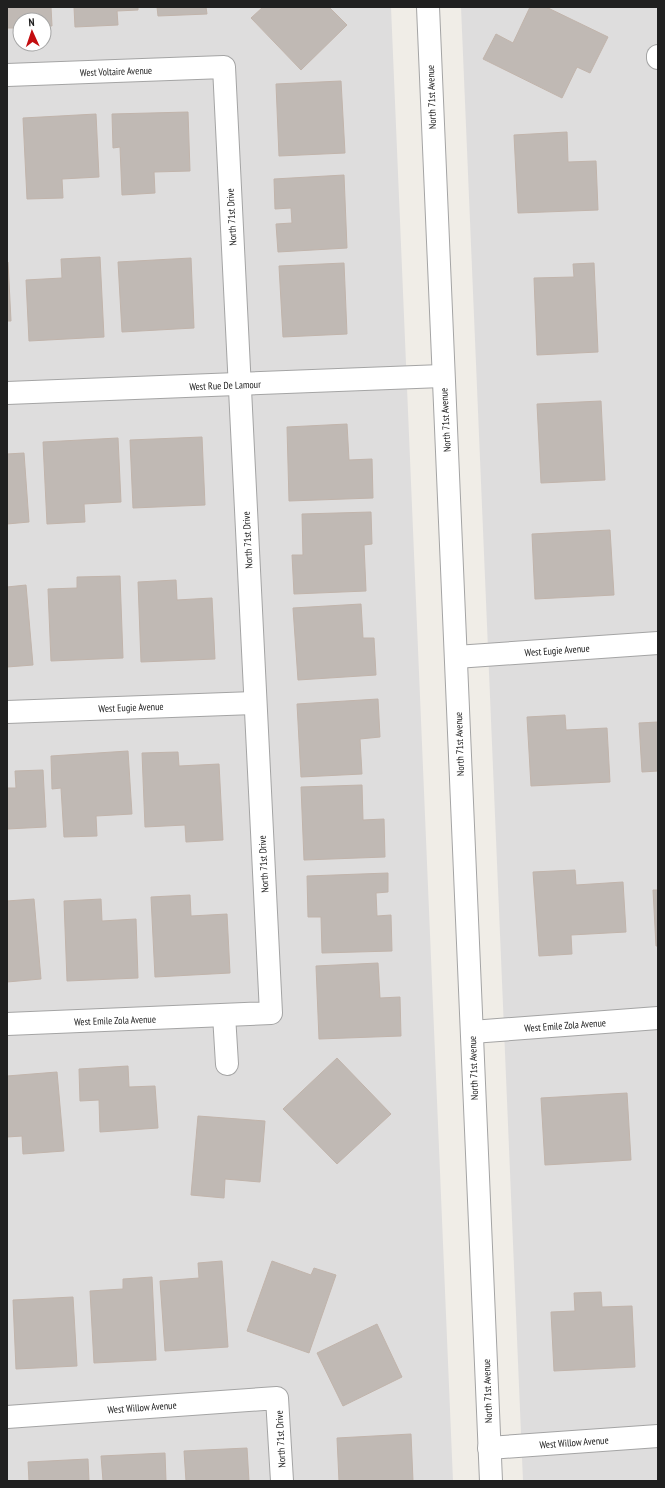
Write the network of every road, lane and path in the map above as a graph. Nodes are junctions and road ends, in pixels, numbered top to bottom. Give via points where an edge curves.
1 (428, 7) edge
2 (224, 67) joint
3 (7, 75) edge
4 (442, 376) junction
5 (239, 384) junction
6 (7, 393) edge
7 (658, 643) edge
8 (456, 657) junction
9 (254, 703) junction
10 (7, 712) edge
11 (271, 1013) joint
12 (224, 1015) junction
13 (658, 1018) edge
14 (7, 1024) edge
15 (472, 1032) junction
16 (227, 1064) dead end
17 (278, 1398) joint
18 (7, 1417) edge
19 (658, 1436) edge
20 (489, 1448) junction
21 (282, 1481) edge
22 (490, 1481) edge

1 - 4 street, North 71st Avenue
2 - 3 street, West Voltaire Avenue
2 - 5 street, North 71st Drive
4 - 5 street, West Rue De Lamour
4 - 8 street, North 71st Avenue
5 - 6 street, West Rue De Lamour
5 - 9 street, North 71st Drive
7 - 8 street, West Eugie Avenue
8 - 15 street, North 71st Avenue
9 - 10 street, West Eugie Avenue
9 - 11 street, North 71st Drive
11 - 12 street, West Emile Zola Avenue
12 - 14 street, West Emile Zola Avenue
12 - 16 street
13 - 15 street, West Emile Zola Avenue
15 - 20 street, North 71st Avenue
17 - 18 street, West Willow Avenue
17 - 21 street, North 71st Drive
19 - 20 street, West Willow Avenue
20 - 22 street, North 71st Avenue

